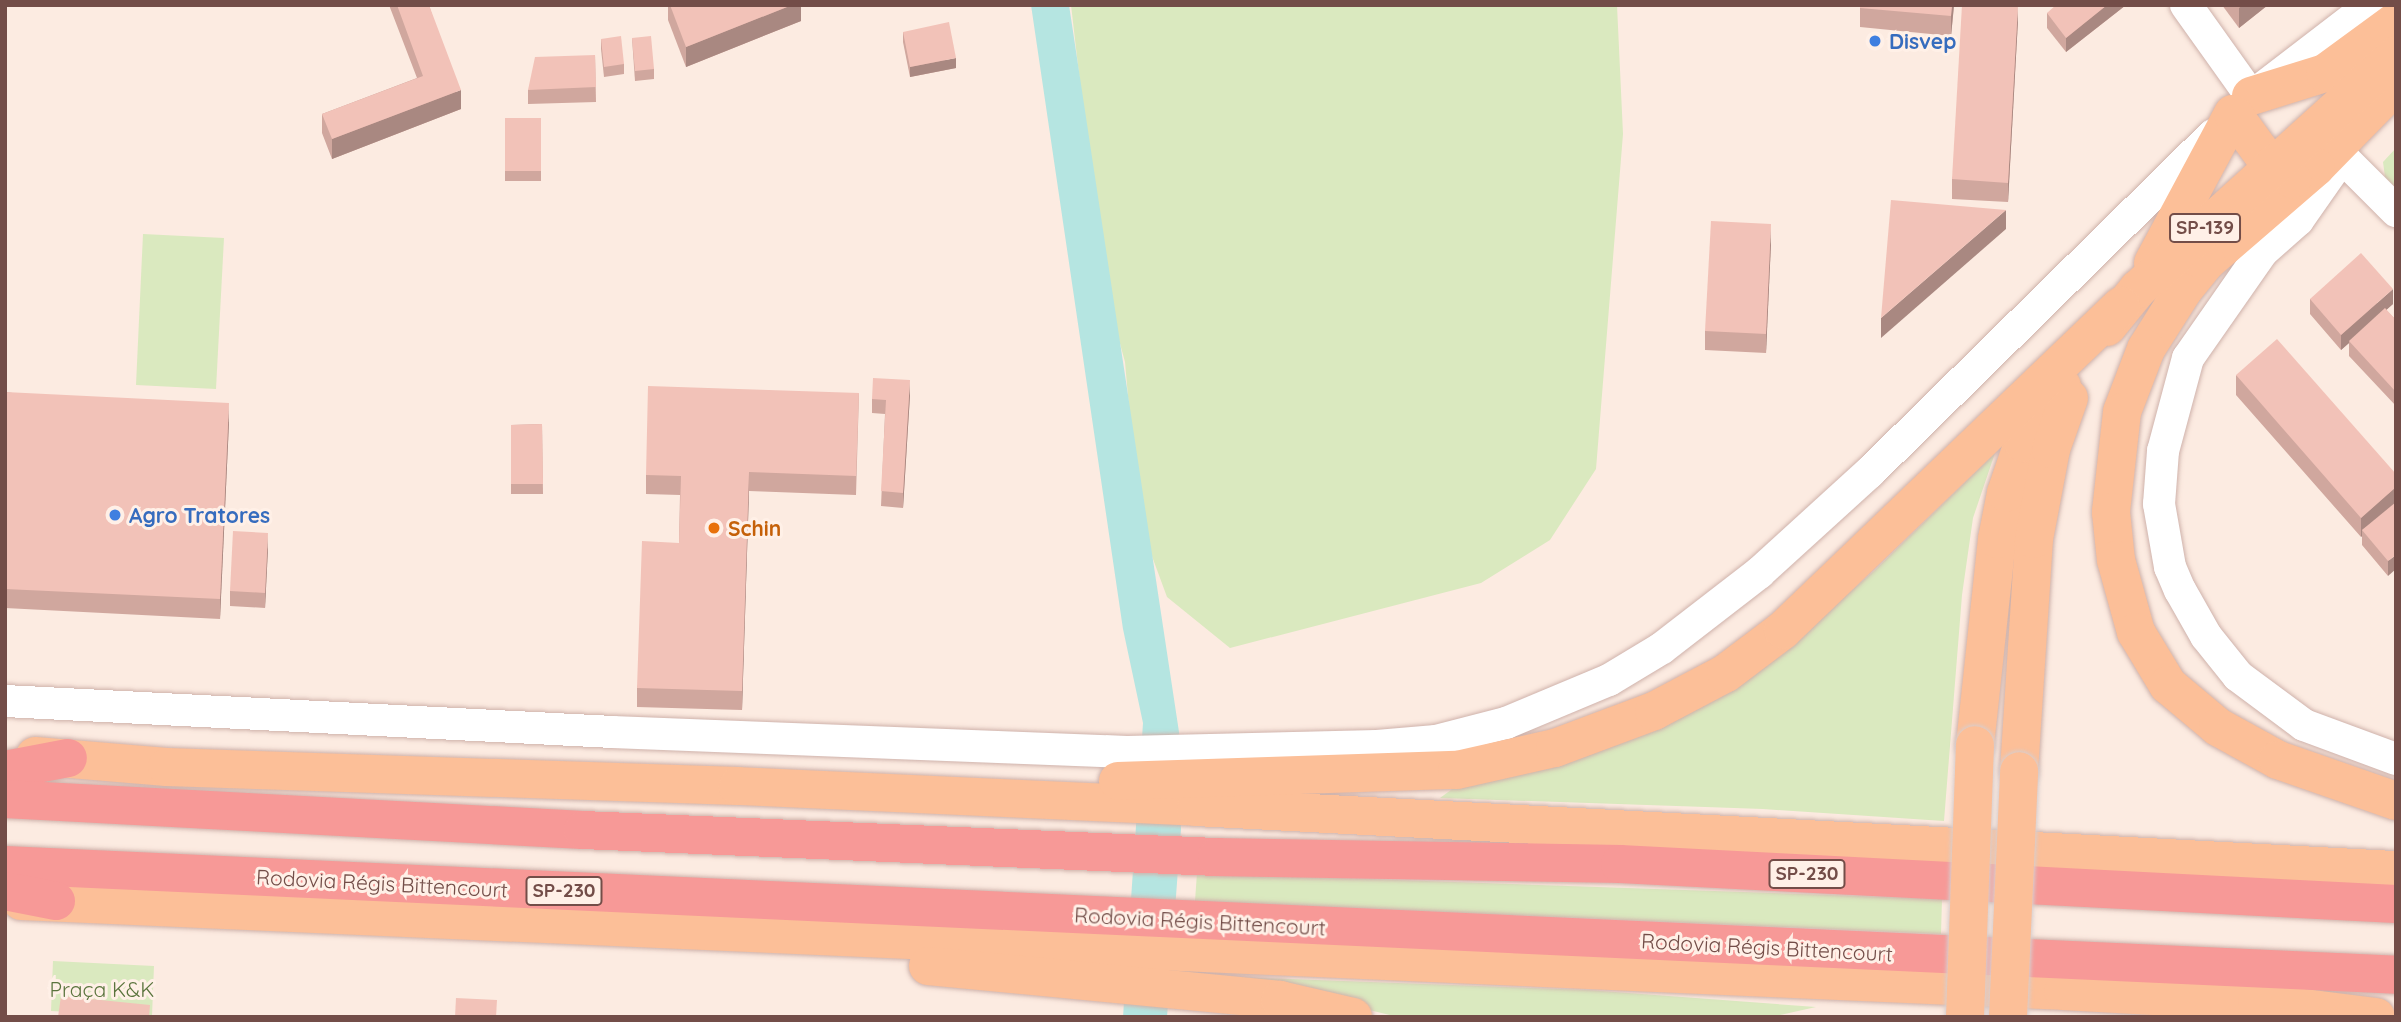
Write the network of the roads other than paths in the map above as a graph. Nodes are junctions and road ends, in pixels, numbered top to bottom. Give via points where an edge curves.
1 (2186, 5) edge
2 (2371, 5) edge
3 (2396, 22) edge
4 (2396, 55) edge
5 (2396, 85) edge
6 (2242, 105) junction
7 (2338, 153) junction
8 (2285, 175) junction
9 (2396, 211) edge
10 (2249, 275) junction
11 (2182, 292) junction
12 (2130, 298) junction
13 (2084, 360) junction
14 (5, 701) edge
15 (5, 755) edge
16 (68, 758) junction
17 (2396, 759) edge
18 (5, 770) edge
19 (1129, 779) junction
20 (1220, 780) junction
21 (5, 799) edge
22 (2396, 802) edge
23 (5, 865) edge
24 (2396, 870) edge
25 (5, 891) edge
26 (56, 901) junction
27 (5, 902) edge
28 (2396, 904) edge
29 (1218, 939) junction
30 (1123, 951) junction
31 (2396, 975) edge
32 (1353, 1017) edge
33 (1965, 1017) edge
34 (2008, 1017) edge
35 (2376, 1017) edge

1 - 6 street
2 - 6 street
3 - 6 main road via 2325,73
4 - 8 main road, SP-139
5 - 7 main road
6 - 8 main road
6 - 12 main road
6 - 20 street via 2136,215 1850,490 1716,608 1618,675 1562,704 1436,741
7 - 8 main road
7 - 9 street
7 - 10 street via 2298,220 2262,252
8 - 11 main road
8 - 12 main road, SP-139
10 - 11 street via 2216,274
10 - 17 street via 2192,351 2174,406 2159,472 2159,504 2170,567 2206,636 2254,690 2326,736
11 - 22 main road via 2146,349 2122,412 2112,469 2116,560 2136,632 2168,685 2218,727 2312,775
12 - 13 main road, SP-139
12 - 20 main road via 1783,630 1746,660 1696,690 1587,738 1457,770
13 - 33 main road, bridge via 2023,443 1997,538 1975,745
13 - 34 main road, bridge via 2051,449 2036,528
14 - 19 street via 612,732
15 - 16 main road
16 - 18 highway
16 - 19 main road via 167,767 738,786
19 - 20 main road
20 - 24 main road
21 - 28 highway, SP-230 via 1217,857 1620,864
23 - 30 highway, Rodovia Régis Bittencourt / SP-230
25 - 26 highway
26 - 27 main road
26 - 30 main road via 638,932
29 - 30 highway, Rodovia Régis Bittencourt / SP-230
29 - 31 highway, Rodovia Régis Bittencourt / SP-230
29 - 35 main road via 2257,1002
30 - 32 main road via 1209,994 1280,1000

